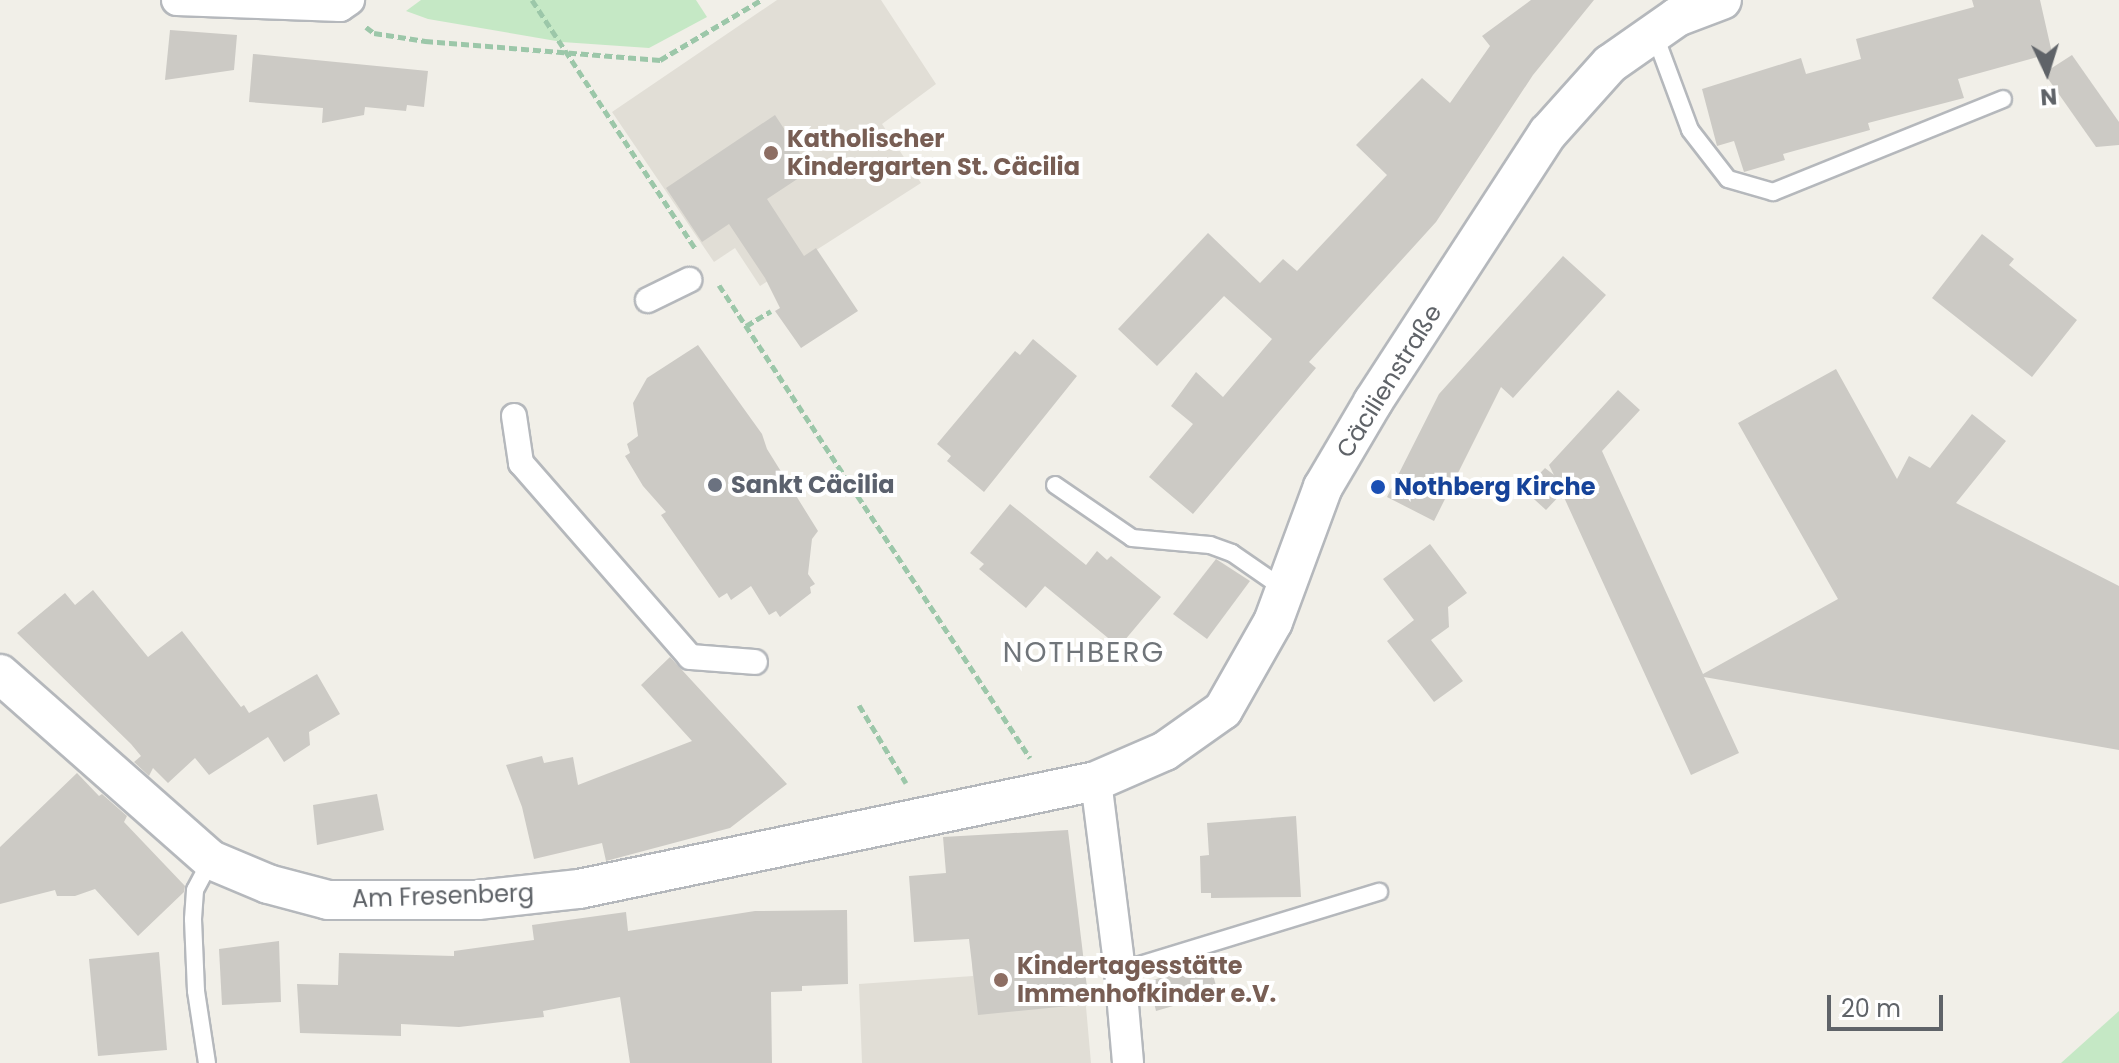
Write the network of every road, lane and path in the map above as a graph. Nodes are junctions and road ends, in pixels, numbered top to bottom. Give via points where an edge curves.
1 (177, 0) edge
2 (532, 0) edge
3 (761, 0) edge
4 (1722, 0) edge
5 (254, 3) edge
6 (344, 3) edge
7 (1665, 17) edge
8 (569, 53) junction
9 (2003, 99) dead end
10 (699, 275) junction
11 (648, 300) dead end
12 (771, 311) dead end
13 (746, 326) junction
14 (514, 416) dead end
15 (1055, 485) dead end
16 (1285, 590) junction
17 (755, 662) dead end
18 (0, 674) edge
19 (859, 705) dead end
20 (902, 776) dead end
21 (1096, 781) junction
22 (1048, 793) junction
23 (211, 860) junction
24 (1379, 892) dead end
25 (1120, 971) junction
26 (207, 1063) edge
27 (1128, 1063) edge

1 - 5 street
2 - 8 path
3 - 8 path via 660,60
4 - 7 street, Cäcilienstraße
5 - 6 street
6 - 8 path via 374,33
7 - 9 lane via 1690,130 1728,179 1773,192
7 - 16 street, Cäcilienstraße via 1610,64 1548,133 1323,487
8 - 10 path
10 - 11 street
10 - 13 path
12 - 13 path
13 - 22 path via 1018,738
14 - 17 street via 521,463 690,657
15 - 16 lane via 1132,538 1210,545 1232,553
16 - 21 street, Cäcilienstraße via 1273,622 1223,710 1165,751
18 - 23 street, Am Fresenberg
19 - 20 path
21 - 22 street, Am Fresenberg
21 - 25 street
22 - 23 street, Am Fresenberg via 579,889 478,900 328,900 268,884
23 - 26 lane via 195,890 193,919
24 - 25 lane
25 - 27 street

